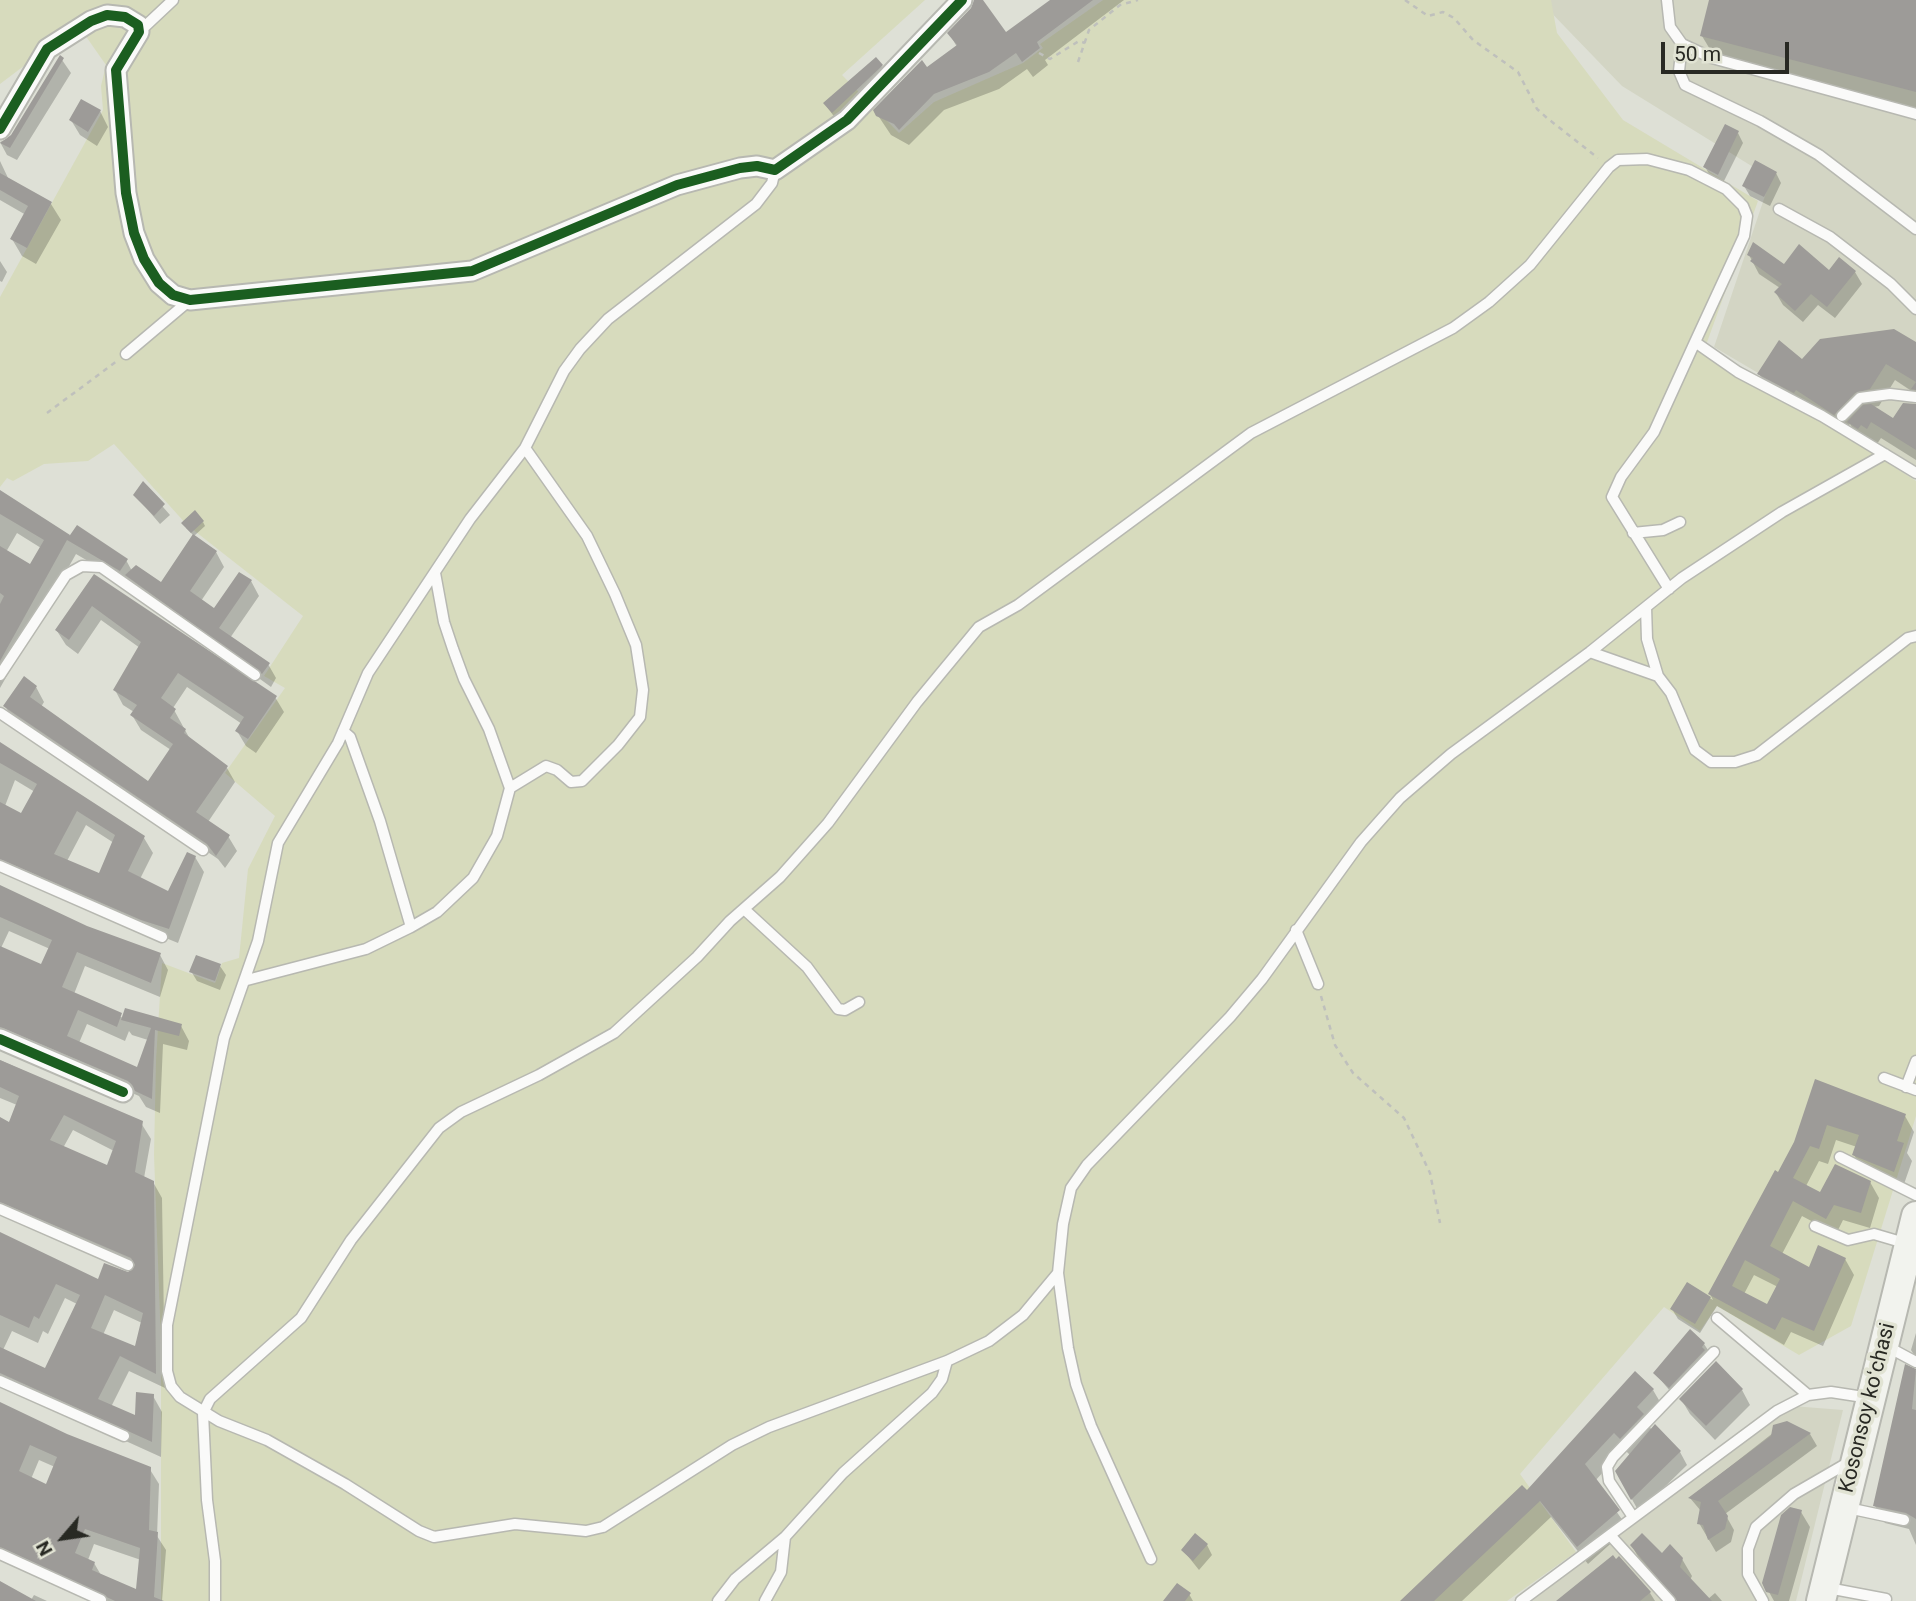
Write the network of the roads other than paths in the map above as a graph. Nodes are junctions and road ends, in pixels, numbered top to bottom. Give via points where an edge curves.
1 (173, 0) edge
2 (962, 0) edge
3 (1667, 0) edge
4 (139, 32) junction
5 (1682, 44) junction
6 (1916, 114) edge
7 (0, 129) edge
8 (775, 170) junction
9 (1779, 209) dead end
10 (1916, 229) edge
11 (190, 300) junction
12 (1916, 309) edge
13 (1695, 342) junction
14 (126, 354) road end
15 (1916, 397) edge
16 (1842, 416) dead end
17 (525, 448) junction
18 (1885, 454) junction
19 (1916, 473) edge
20 (1680, 522) dead end
21 (1633, 533) junction
22 (435, 573) junction
23 (1669, 589) junction
24 (1646, 607) junction
25 (1916, 636) edge
26 (1590, 652) junction
27 (0, 675) edge
28 (255, 675) dead end
29 (1658, 676) junction
30 (0, 713) edge
31 (343, 730) junction
32 (510, 788) junction
33 (203, 850) dead end
34 (0, 866) edge
35 (744, 909) junction
36 (411, 927) junction
37 (1296, 930) junction
38 (162, 937) dead end
39 (247, 980) junction
40 (1318, 984) road end
41 (859, 1002) dead end
42 (0, 1039) edge
43 (1916, 1061) edge
44 (1884, 1078) dead end
45 (1911, 1089) edge
46 (123, 1092) dead end
47 (1840, 1157) dead end
48 (1916, 1195) edge
49 (0, 1209) edge
50 (1916, 1216) edge
51 (1815, 1226) dead end
52 (1909, 1244) junction
53 (128, 1265) dead end
54 (1058, 1273) junction
55 (1717, 1318) dead end
56 (1884, 1345) junction
57 (1714, 1352) dead end
58 (947, 1361) junction
59 (1916, 1362) edge
60 (0, 1381) edge
61 (1808, 1395) junction
62 (1871, 1398) junction
63 (203, 1413) junction
64 (124, 1436) dead end
65 (1856, 1458) junction
66 (1844, 1507) junction
67 (1633, 1517) junction
68 (1904, 1520) dead end
69 (1609, 1535) junction
70 (785, 1537) junction
71 (0, 1554) edge
72 (1151, 1559) dead end
73 (1823, 1594) edge
74 (1886, 1599) edge
75 (101, 1600) edge
76 (215, 1601) edge
77 (718, 1601) edge
78 (765, 1601) edge
79 (1521, 1601) edge
80 (1670, 1601) edge
81 (1763, 1601) edge

1 - 4 lane
2 - 8 street via 847,120
3 - 5 lane via 1670,27
4 - 7 street via 138,25 125,17 107,15 59,40 47,50
4 - 11 street via 116,70 126,193 144,259 159,283 173,295
5 - 6 lane via 1737,65
5 - 10 lane via 1679,63 1685,85 1819,155
8 - 11 street via 740,168 677,185 472,271
8 - 17 lane via 757,204 608,319 580,349
9 - 12 lane via 1830,237
11 - 14 lane
13 - 18 lane via 1738,372
13 - 21 lane via 1654,432 1612,497
13 - 35 lane via 1744,236 1747,216 1726,189 1689,170 1629,158 1609,167 1530,265 1480,309 1453,328 1251,433 1018,605 979,627 828,823
15 - 16 lane via 1860,398
17 - 22 lane
17 - 32 lane via 587,536 636,645 643,690 636,724 583,781 571,782 546,766
18 - 19 lane
18 - 23 lane via 1782,512
20 - 21 lane via 1663,530
21 - 23 lane
22 - 31 lane via 368,673
22 - 32 lane via 453,649
23 - 24 lane
24 - 26 lane
24 - 29 lane via 1648,648
25 - 29 lane via 1757,755 1735,762 1711,762 1695,750 1671,693
26 - 29 lane
26 - 37 lane via 1451,754 1400,799 1361,842
27 - 28 lane via 66,575 82,566 101,567
30 - 33 lane
31 - 36 lane via 380,821
31 - 39 lane via 278,843
32 - 36 lane via 497,836 473,878 437,912
34 - 38 lane
35 - 41 lane via 807,967 838,1009
35 - 63 lane via 614,1033 461,1112 439,1128 351,1240 301,1318 210,1399
36 - 39 lane via 366,949
37 - 40 lane
37 - 54 lane via 1230,1017 1087,1165 1071,1188
39 - 63 lane via 224,1038 167,1325 165,1353 172,1387
42 - 46 street
43 - 45 lane
44 - 45 lane
47 - 48 lane
49 - 53 lane
50 - 52 main road, Kosonsoy koʻchasi
51 - 52 lane via 1848,1240 1874,1234
52 - 56 main road, Kosonsoy koʻchasi
54 - 58 lane via 1006,1330
54 - 72 lane via 1076,1384
55 - 61 lane
56 - 59 lane
56 - 62 main road, Kosonsoy koʻchasi
57 - 67 lane via 1607,1467 1609,1481
58 - 63 lane via 769,1427 732,1445 603,1527 586,1531 515,1524 434,1537 267,1440
58 - 70 lane via 932,1394 843,1473
60 - 64 lane
61 - 62 lane via 1831,1392
61 - 67 lane via 1777,1411
62 - 65 main road, Kosonsoy koʻchasi
63 - 76 lane
65 - 66 main road, Kosonsoy koʻchasi
65 - 81 lane via 1794,1494 1756,1527 1748,1549 1748,1574
66 - 68 lane
66 - 73 main road, Kosonsoy koʻchasi
67 - 69 lane
69 - 79 lane
69 - 80 lane
70 - 77 lane via 735,1579
70 - 78 lane via 781,1572
71 - 75 lane
73 - 74 lane

